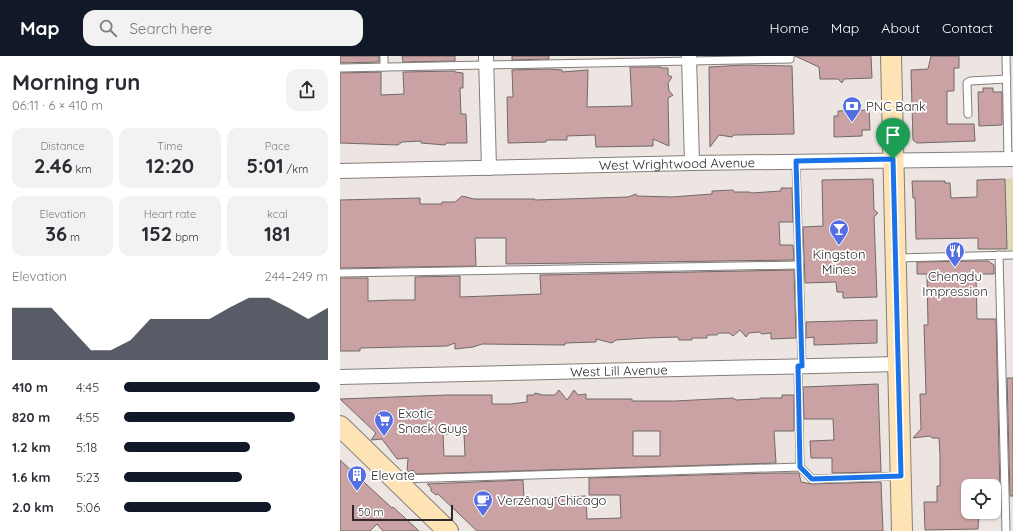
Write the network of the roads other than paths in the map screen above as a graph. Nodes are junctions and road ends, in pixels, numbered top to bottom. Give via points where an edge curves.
1 (384, 56) edge
2 (790, 56) edge
3 (891, 56) edge
4 (1006, 56) edge
5 (689, 58) edge
6 (586, 59) edge
7 (486, 60) edge
8 (384, 67) junction
9 (340, 68) edge
10 (1007, 79) junction
11 (968, 114) dead end
12 (893, 159) junction
13 (1010, 159) edge
14 (796, 161) junction
15 (692, 163) junction
16 (489, 168) junction
17 (340, 171) edge
18 (999, 255) junction
19 (1013, 255) edge
20 (895, 258) junction
21 (799, 265) junction
22 (340, 273) edge
23 (898, 364) junction
24 (800, 366) junction
25 (340, 377) edge
26 (340, 426) edge
27 (800, 467) junction
28 (901, 476) junction
29 (395, 480) junction
30 (448, 531) edge
31 (902, 531) edge
32 (1006, 531) edge

1 - 8 lane
2 - 5 lane
3 - 12 main road
4 - 10 lane
5 - 6 lane
5 - 15 street
6 - 7 lane
7 - 8 lane
7 - 16 street
8 - 9 lane
10 - 11 lane via 970,80 967,83
10 - 13 lane
12 - 13 street, West Wrightwood Avenue
12 - 14 street, West Wrightwood Avenue
12 - 20 main road
14 - 15 street, West Wrightwood Avenue
14 - 21 lane
15 - 16 street, West Wrightwood Avenue
16 - 17 street, West Wrightwood Avenue
18 - 19 lane
18 - 20 lane
18 - 32 lane
20 - 23 main road
21 - 22 lane
21 - 24 lane
23 - 24 street, West Lill Avenue
23 - 28 main road
24 - 25 street, West Lill Avenue
24 - 27 lane
26 - 29 main road
27 - 28 lane via 812,479
27 - 29 lane
28 - 31 main road
29 - 30 main road

